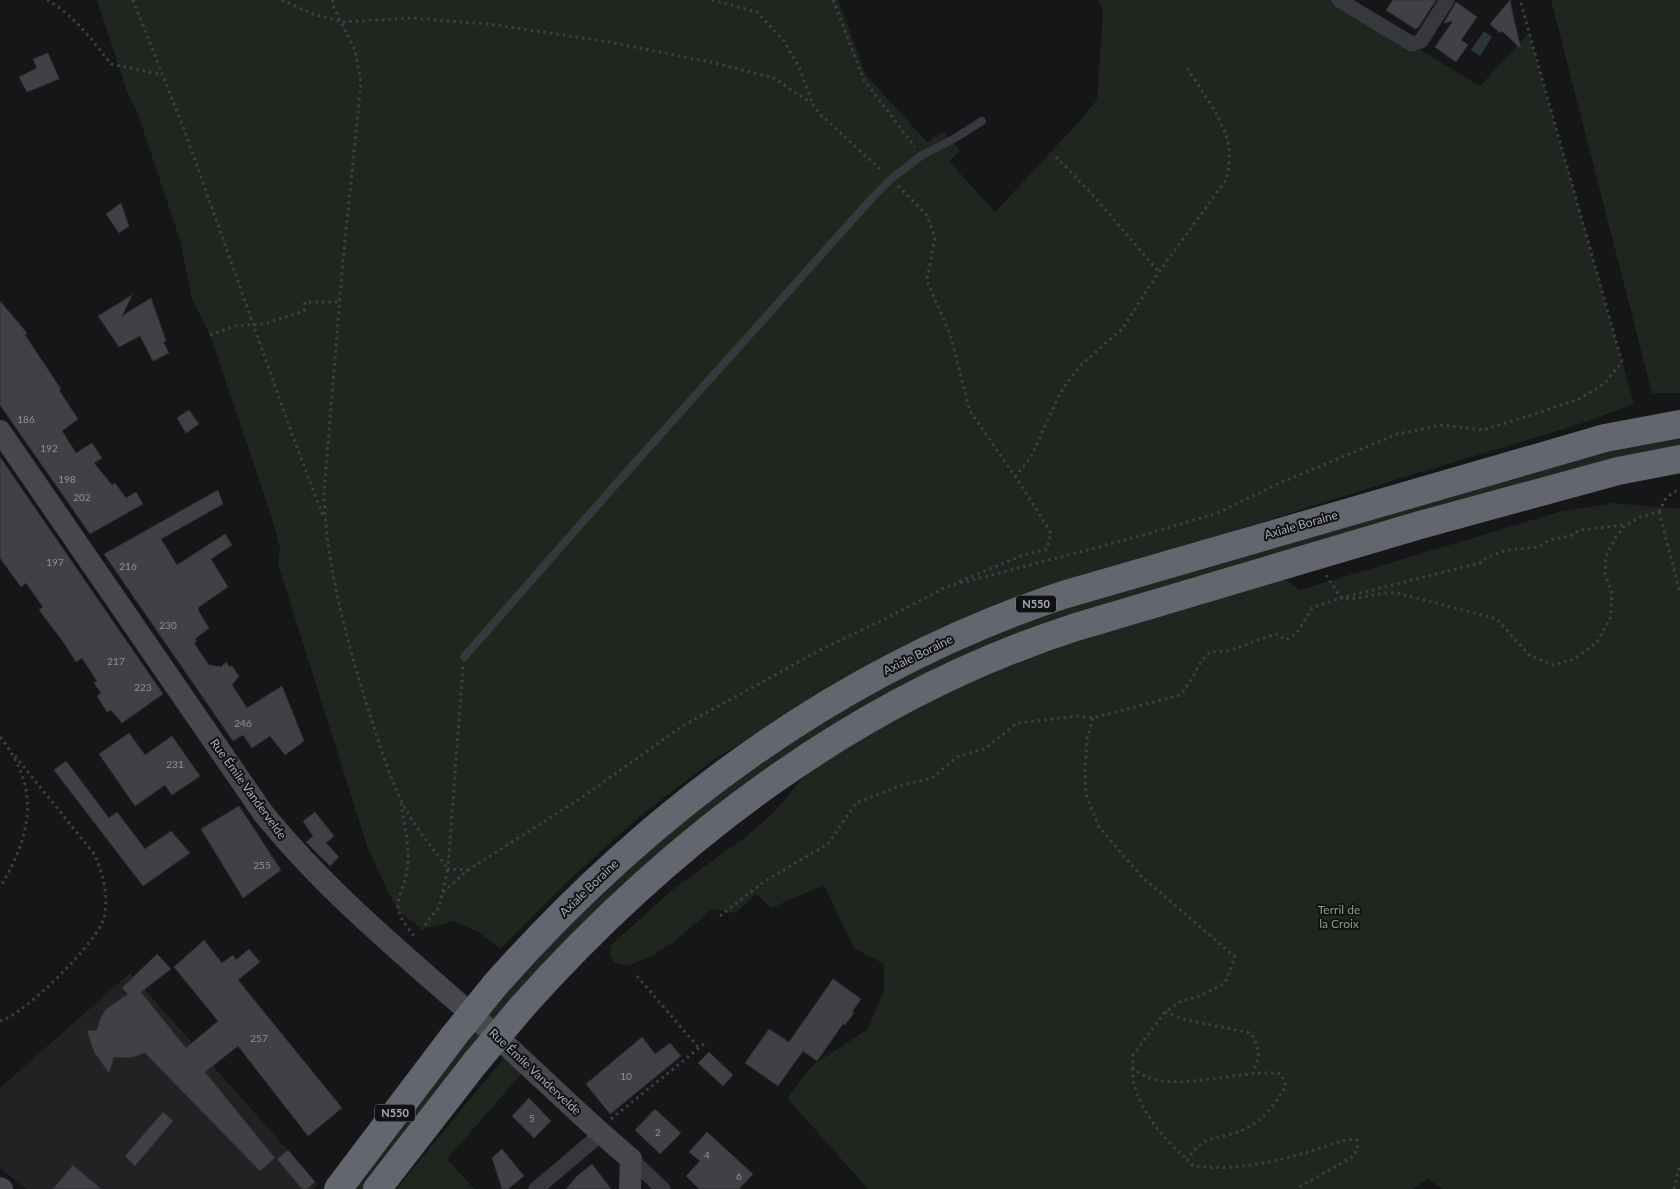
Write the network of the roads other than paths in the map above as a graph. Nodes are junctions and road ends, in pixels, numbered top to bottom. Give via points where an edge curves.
1 (1339, 0) edge
2 (1448, 0) edge
3 (982, 121) dead end
4 (1680, 424) edge
5 (0, 431) edge
6 (1680, 459) edge
7 (464, 657) road end
8 (599, 1132) junction
9 (631, 1159) junction
10 (338, 1189) edge
11 (377, 1189) edge
12 (536, 1189) edge
13 (630, 1189) edge
14 (663, 1189) edge

1 - 2 street via 1412,44 1421,41
3 - 7 lane via 922,155 891,179
4 - 10 highway, Axiale Boraine / N550, bridge via 1586,444 1063,595 934,646 850,690 741,760 627,851 556,920 495,985
5 - 8 street, Rue Émile Vandervelde via 280,834 385,941 519,1056
6 - 11 highway, N550, bridge via 1618,471 1429,523 1076,627 1032,641 928,686 888,708 810,756 718,822 609,915 521,1008
8 - 9 street, Rue Émile Vandervelde
8 - 12 street
9 - 13 street
9 - 14 street

